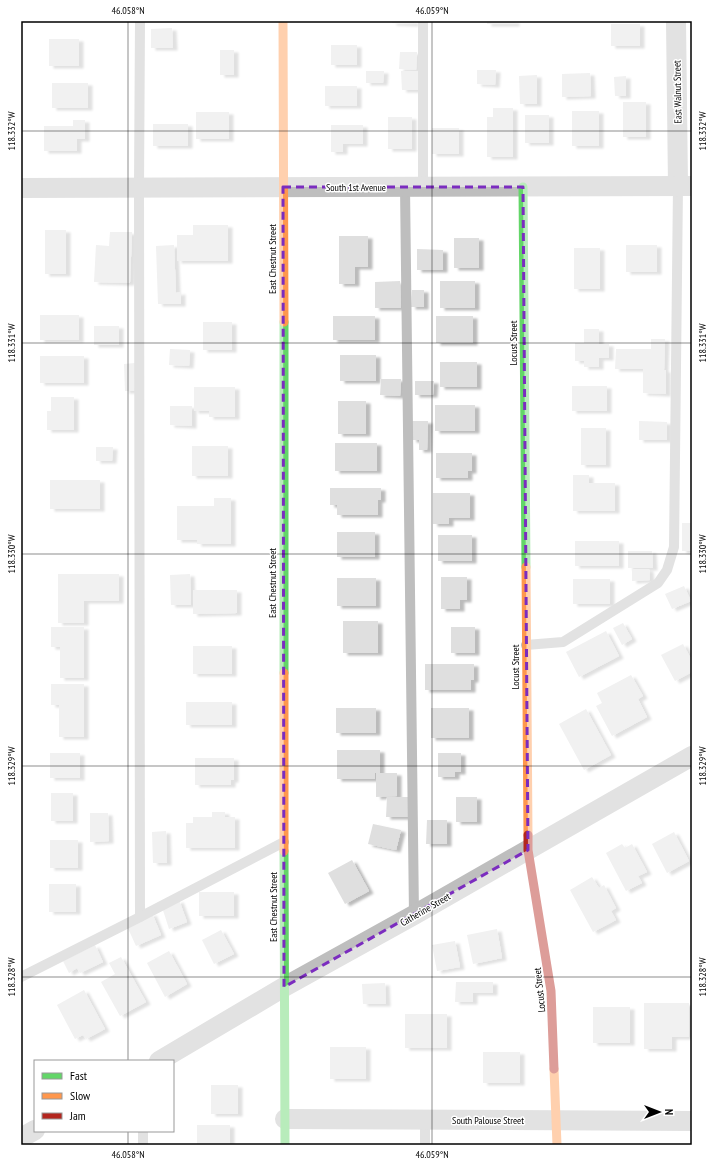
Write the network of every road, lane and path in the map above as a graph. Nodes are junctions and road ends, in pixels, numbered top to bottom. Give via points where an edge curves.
1 (140, 21) edge
2 (282, 21) edge
3 (423, 21) edge
4 (676, 21) edge
5 (685, 186) edge
6 (283, 187) junction
7 (414, 187) junction
8 (523, 187) junction
9 (21, 188) edge
10 (139, 188) junction
11 (526, 645) junction
12 (692, 756) edge
13 (284, 842) junction
14 (528, 850) junction
15 (414, 915) junction
16 (140, 917) junction
17 (21, 977) edge
18 (284, 987) junction
19 (161, 1060) edge
20 (285, 1119) junction
21 (425, 1120) junction
22 (557, 1120) junction
23 (692, 1121) edge
24 (34, 1131) edge
25 (143, 1132) edge
26 (21, 1138) edge
27 (143, 1145) edge
28 (285, 1145) edge
29 (425, 1145) edge
30 (557, 1145) edge

1 - 10 lane
2 - 6 main road, East Chestnut Street
3 - 7 lane
4 - 5 street, East Walnut Street
5 - 8 street, South 1st Avenue
5 - 11 lane via 674,547 667,570 658,583 563,642
6 - 7 street, South 1st Avenue
6 - 10 street, South 1st Avenue
6 - 13 main road, East Chestnut Street
7 - 8 street, South 1st Avenue
7 - 15 lane
8 - 11 main road, Locust Street
9 - 10 street, South 1st Avenue
10 - 16 lane
11 - 14 main road, Locust Street
12 - 14 street, Catherine Street
13 - 16 lane
13 - 18 main road, East Chestnut Street
14 - 15 street, Catherine Street
14 - 22 main road, Locust Street via 552,991
15 - 18 street, Catherine Street
16 - 17 lane
18 - 19 street, Catherine Street
18 - 20 main road, East Chestnut Street
20 - 21 street, South Palouse Street
20 - 28 main road, East Chestnut Street
21 - 22 street, South Palouse Street
21 - 29 lane
22 - 23 street, South Palouse Street
22 - 30 main road, Locust Street
24 - 26 street
25 - 27 lane

